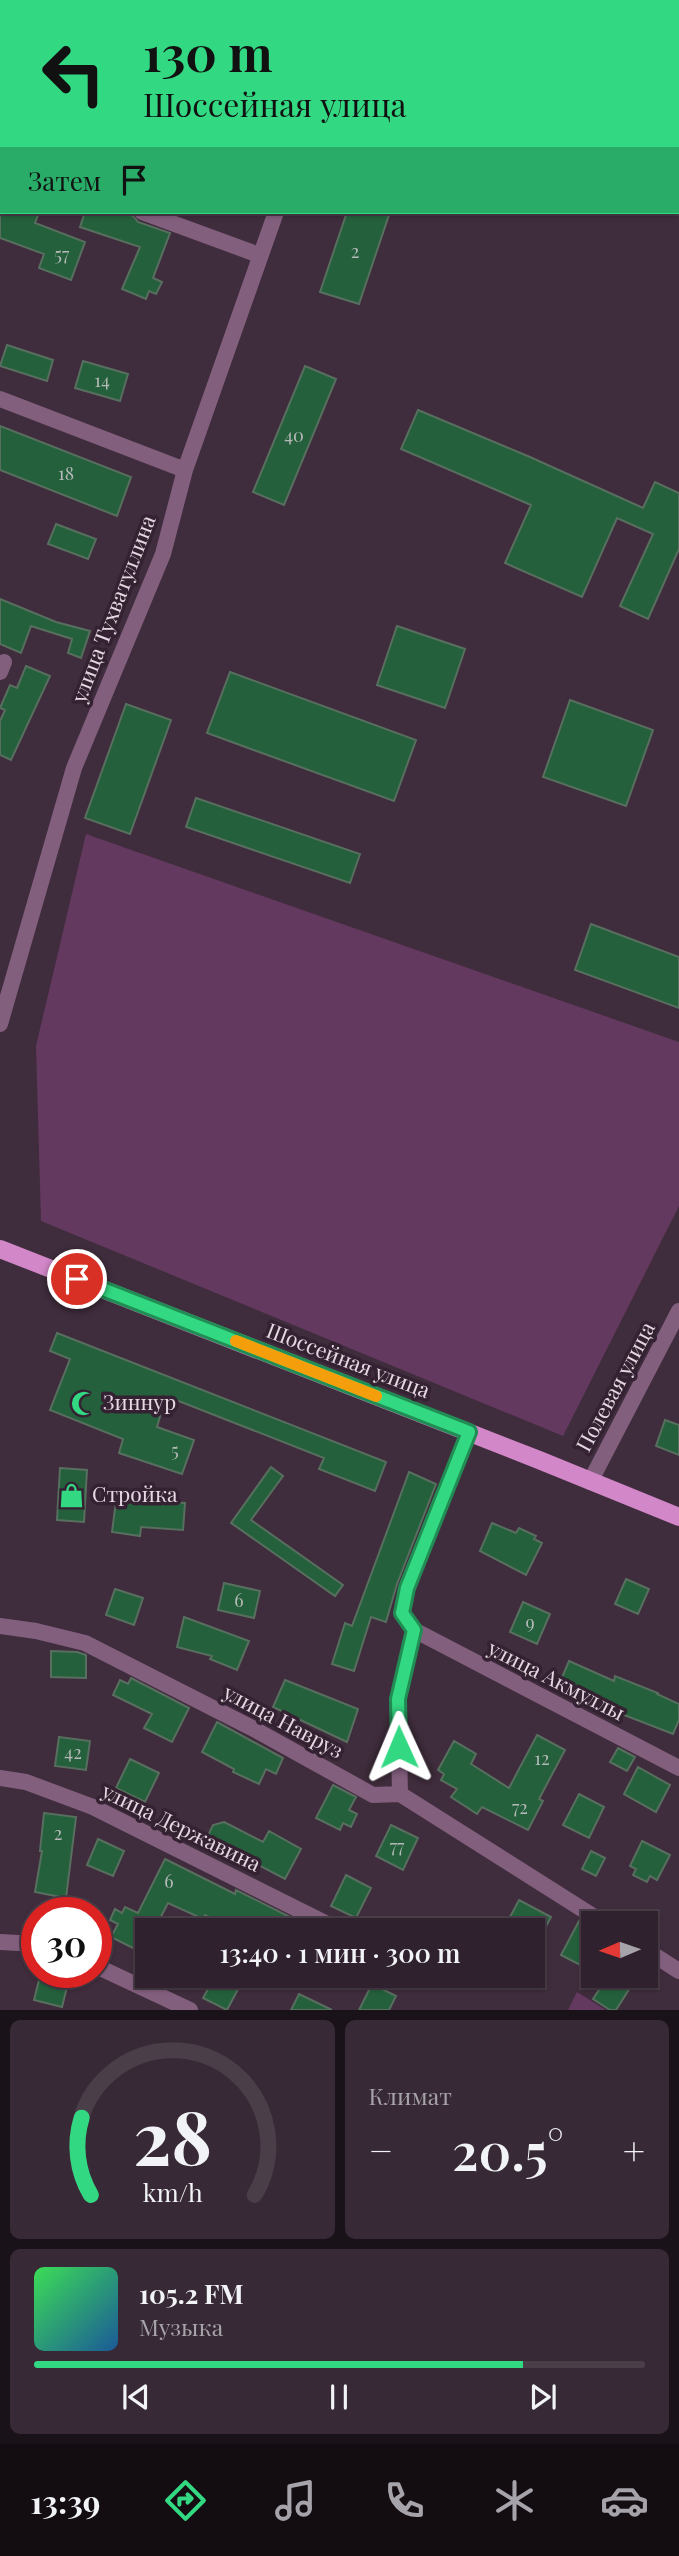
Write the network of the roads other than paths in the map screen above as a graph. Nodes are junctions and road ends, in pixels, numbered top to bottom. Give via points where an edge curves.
1 (147, 214) edge
2 (275, 214) edge
3 (259, 255) junction
4 (0, 400) edge
5 (185, 470) junction
6 (0, 1024) edge
7 (0, 1249) edge
8 (679, 1311) edge
9 (469, 1432) junction
10 (590, 1482) junction
11 (679, 1517) edge
12 (0, 1626) edge
13 (414, 1630) junction
14 (679, 1769) edge
15 (0, 1778) edge
16 (400, 1794) junction
17 (585, 1911) edge
18 (315, 1918) edge
19 (0, 1942) edge
20 (21, 1943) edge
21 (658, 1958) edge
22 (679, 1971) edge
23 (112, 1973) edge
24 (190, 2010) edge

1 - 3 street
2 - 3 street, улица Тухватуллина
3 - 5 street, улица Тухватуллина
4 - 5 street
5 - 6 street, улица Тухватуллина via 163,554 74,768
7 - 9 main road, Шоссейная улица
8 - 10 street, Полевая улица
9 - 10 main road, Шоссейная улица
9 - 13 street via 407,1588 402,1613
10 - 11 main road, Шоссейная улица
12 - 16 street, улица Навруз via 85,1643 373,1795
13 - 14 street, улица Акмуллы
13 - 16 street via 398,1699
15 - 18 street, улица Державина via 26,1782 93,1807
16 - 17 street, улица Навруз
19 - 20 street
21 - 22 street
23 - 24 street

